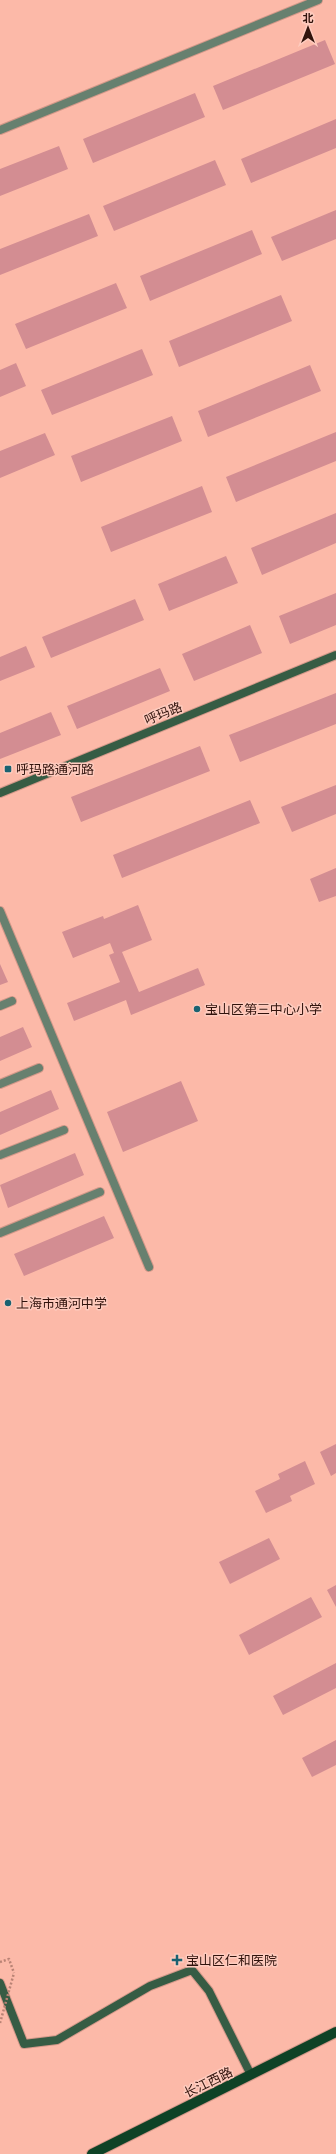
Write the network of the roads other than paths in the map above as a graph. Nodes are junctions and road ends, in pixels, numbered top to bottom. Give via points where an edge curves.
1 (318, 0) edge
2 (0, 130) edge
3 (336, 655) edge
4 (0, 793) edge
5 (0, 911) edge
6 (12, 1001) dead end
7 (0, 1006) edge
8 (39, 1068) dead end
9 (0, 1084) edge
10 (64, 1130) dead end
11 (0, 1155) edge
12 (100, 1192) dead end
13 (0, 1232) edge
14 (148, 1267) dead end
15 (0, 1983) edge
16 (336, 2032) edge
17 (251, 2074) junction
18 (92, 2154) edge

1 - 2 street
3 - 4 street, 呼玛路
5 - 14 street
6 - 7 street
8 - 9 street
10 - 11 street
12 - 13 street
15 - 17 street via 24,2044 57,2040 150,1986 192,1970 209,1991
16 - 17 main road, 长江西路
17 - 18 main road, 长江西路

